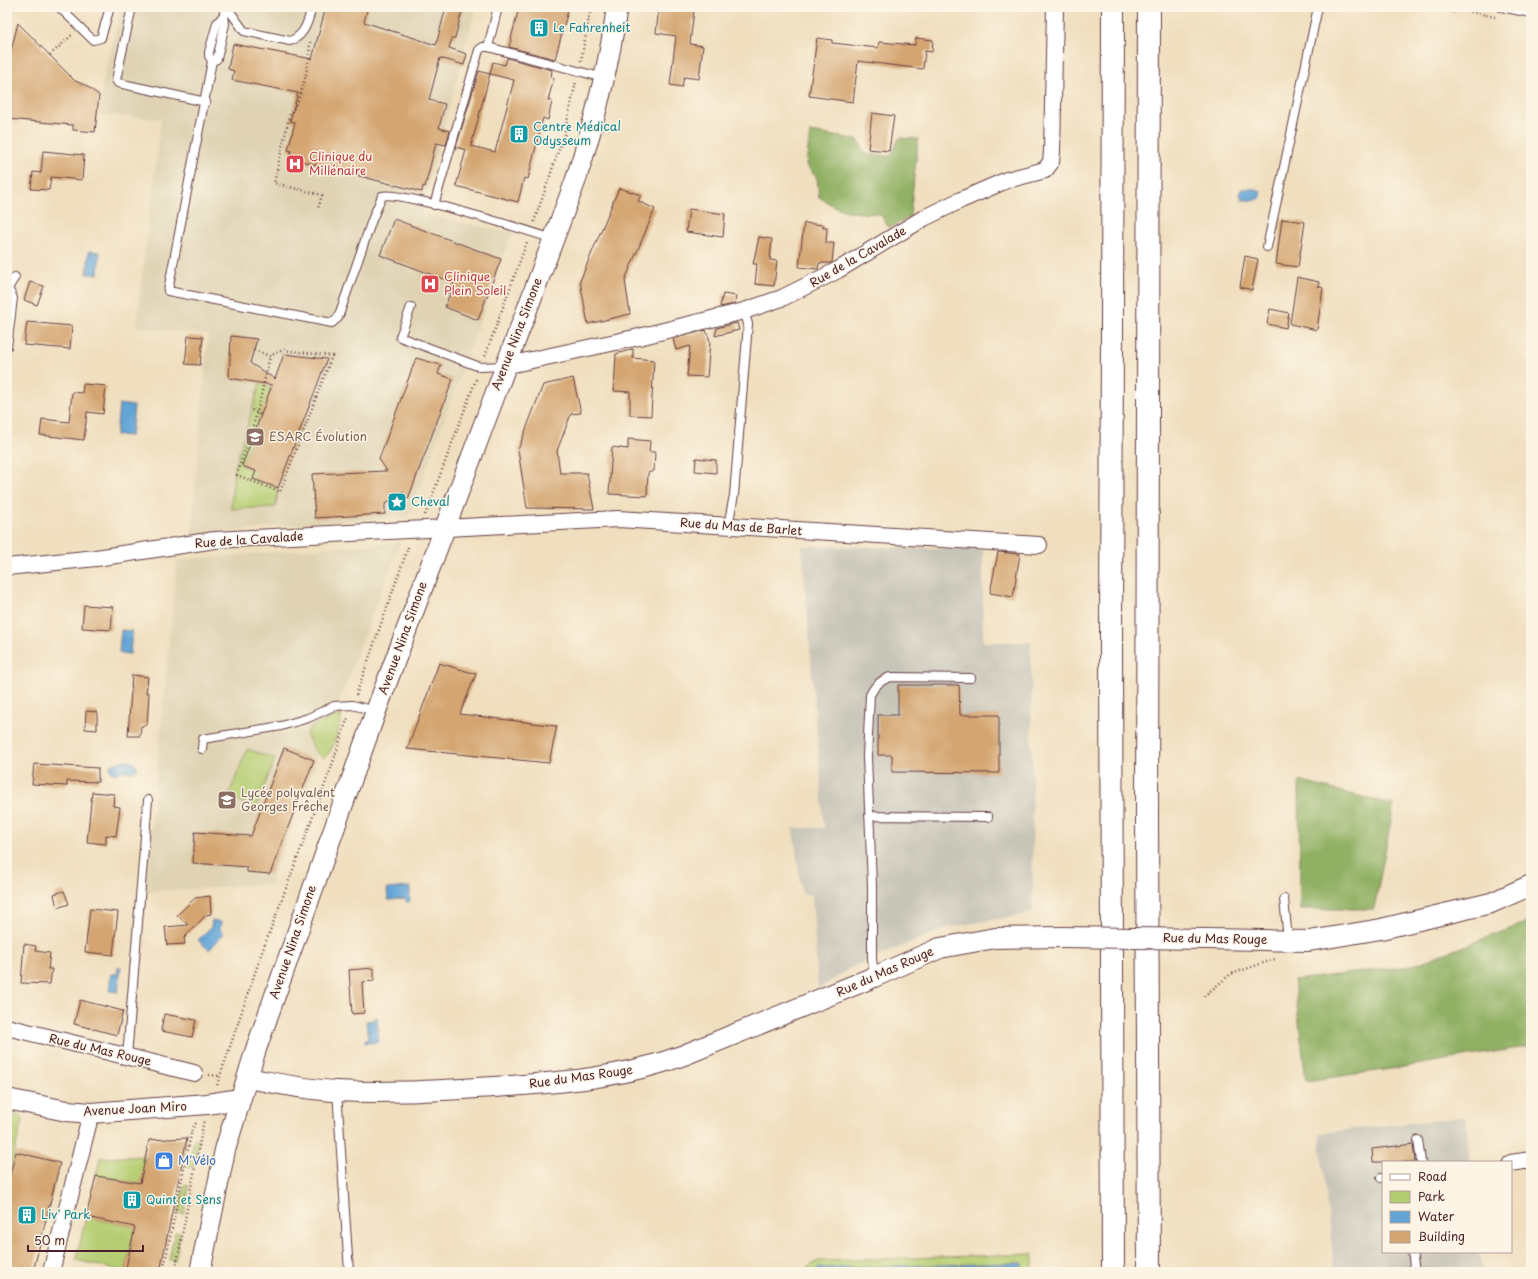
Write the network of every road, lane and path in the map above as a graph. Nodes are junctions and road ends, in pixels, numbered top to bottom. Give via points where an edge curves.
1 (59, 7) edge
2 (110, 7) edge
3 (132, 7) edge
4 (226, 7) edge
5 (312, 7) edge
6 (498, 7) edge
7 (591, 7) edge
8 (617, 7) edge
9 (1055, 7) edge
10 (1113, 7) edge
11 (1149, 7) edge
12 (1318, 7) edge
13 (1453, 7) edge
14 (1501, 7) edge
15 (1531, 14) edge
16 (1500, 18) dead end
17 (80, 28) junction
18 (488, 47) junction
19 (50, 55) dead end
20 (309, 56) dead end
21 (579, 71) junction
22 (605, 78) junction
23 (206, 102) junction
24 (434, 205) junction
25 (318, 209) dead end
26 (531, 232) junction
27 (554, 239) junction
28 (1267, 247) dead end
29 (15, 277) dead end
30 (8, 287) edge
31 (411, 307) dead end
32 (744, 311) junction
33 (7, 346) edge
34 (254, 350) dead end
35 (270, 356) junction
36 (504, 366) junction
37 (480, 367) junction
38 (252, 410) dead end
39 (257, 412) junction
40 (261, 414) dead end
41 (728, 526) junction
42 (444, 528) junction
43 (417, 530) junction
44 (1039, 545) dead end
45 (7, 567) edge
46 (971, 678) dead end
47 (352, 705) junction
48 (376, 711) junction
49 (202, 749) dead end
50 (148, 800) dead end
51 (869, 816) junction
52 (988, 817) dead end
53 (1531, 885) edge
54 (1284, 899) dead end
55 (1283, 949) junction
56 (874, 977) junction
57 (1204, 996) dead end
58 (7, 1027) edge
59 (127, 1057) junction
60 (194, 1073) dead end
61 (247, 1078) junction
62 (337, 1091) junction
63 (7, 1099) edge
64 (240, 1099) junction
65 (207, 1104) junction
66 (90, 1113) junction
67 (1418, 1140) dead end
68 (1531, 1160) edge
69 (1421, 1161) edge
70 (1512, 1163) edge
71 (1412, 1253) edge
72 (51, 1272) edge
73 (163, 1272) edge
74 (175, 1272) edge
75 (200, 1272) edge
76 (349, 1272) edge
77 (1113, 1272) edge
78 (1150, 1272) edge
79 (1415, 1272) edge

1 - 17 lane
2 - 17 lane via 101,38 93,40
3 - 23 lane via 116,80 118,83
4 - 5 lane via 244,31 290,41 306,26
4 - 23 lane via 217,59 212,61
6 - 18 lane
7 - 21 path
8 - 22 street, Avenue Nina Simone
9 - 32 street, Rue de la Cavalade via 1052,152 1051,162 1045,170 1007,180 961,200 924,218 809,286
10 - 77 highway
11 - 78 highway via 1147,830
12 - 28 lane
13 - 16 path
14 - 15 lane
17 - 19 path
18 - 21 lane
18 - 24 lane via 479,50 476,57
20 - 25 path via 298,104 290,113 274,183 322,195
21 - 22 lane
21 - 26 path via 564,135
22 - 27 street, Avenue Nina Simone via 593,126
23 - 24 lane via 168,291 332,323 338,318 382,196 387,194
24 - 26 lane
26 - 27 lane
26 - 37 path
27 - 36 street, Avenue Nina Simone
29 - 30 lane
30 - 33 lane via 13,298
31 - 37 lane via 400,337
32 - 36 street, Rue de la Cavalade
32 - 41 lane via 748,324 734,495
34 - 35 path
35 - 39 path
35 - 39 path via 283,350 332,356 280,492 237,475
36 - 37 lane
36 - 42 street, Avenue Nina Simone
37 - 43 path
38 - 39 path
39 - 40 path
41 - 42 street, Rue du Mas de Barlet via 618,519
41 - 44 street, Rue du Mas de Barlet
42 - 43 street, Rue de la Cavalade
42 - 48 street, Avenue Nina Simone
43 - 45 street, Rue de la Cavalade via 215,540 96,558
43 - 47 path
46 - 51 lane via 890,677 880,681 873,688 868,703
47 - 48 lane
47 - 49 lane via 334,706 308,718 281,726 203,739
47 - 65 path via 261,955 221,1076
48 - 61 street, Avenue Nina Simone
50 - 59 lane
51 - 52 lane
51 - 56 lane
53 - 55 street, Rue du Mas Rouge via 1491,903 1381,929 1309,941
54 - 55 lane
55 - 56 street, Rue du Mas Rouge, bridge via 1207,939 995,938 940,948
55 - 57 path via 1231,974
56 - 62 street, Rue du Mas Rouge via 684,1055 631,1071 553,1083 417,1091
58 - 59 street, Rue du Mas Rouge
59 - 60 street, Rue du Mas Rouge
61 - 62 street, Rue du Mas Rouge
61 - 64 street, Avenue Nina Simone
62 - 76 lane
63 - 66 street, Avenue Joan Miro
64 - 65 street, Avenue Joan Miro
64 - 75 street, Avenue Nina Simone via 225,1150
65 - 66 street, Avenue Joan Miro
65 - 73 path via 192,1129
65 - 74 path
66 - 72 street
67 - 69 lane
68 - 70 street
71 - 79 lane

